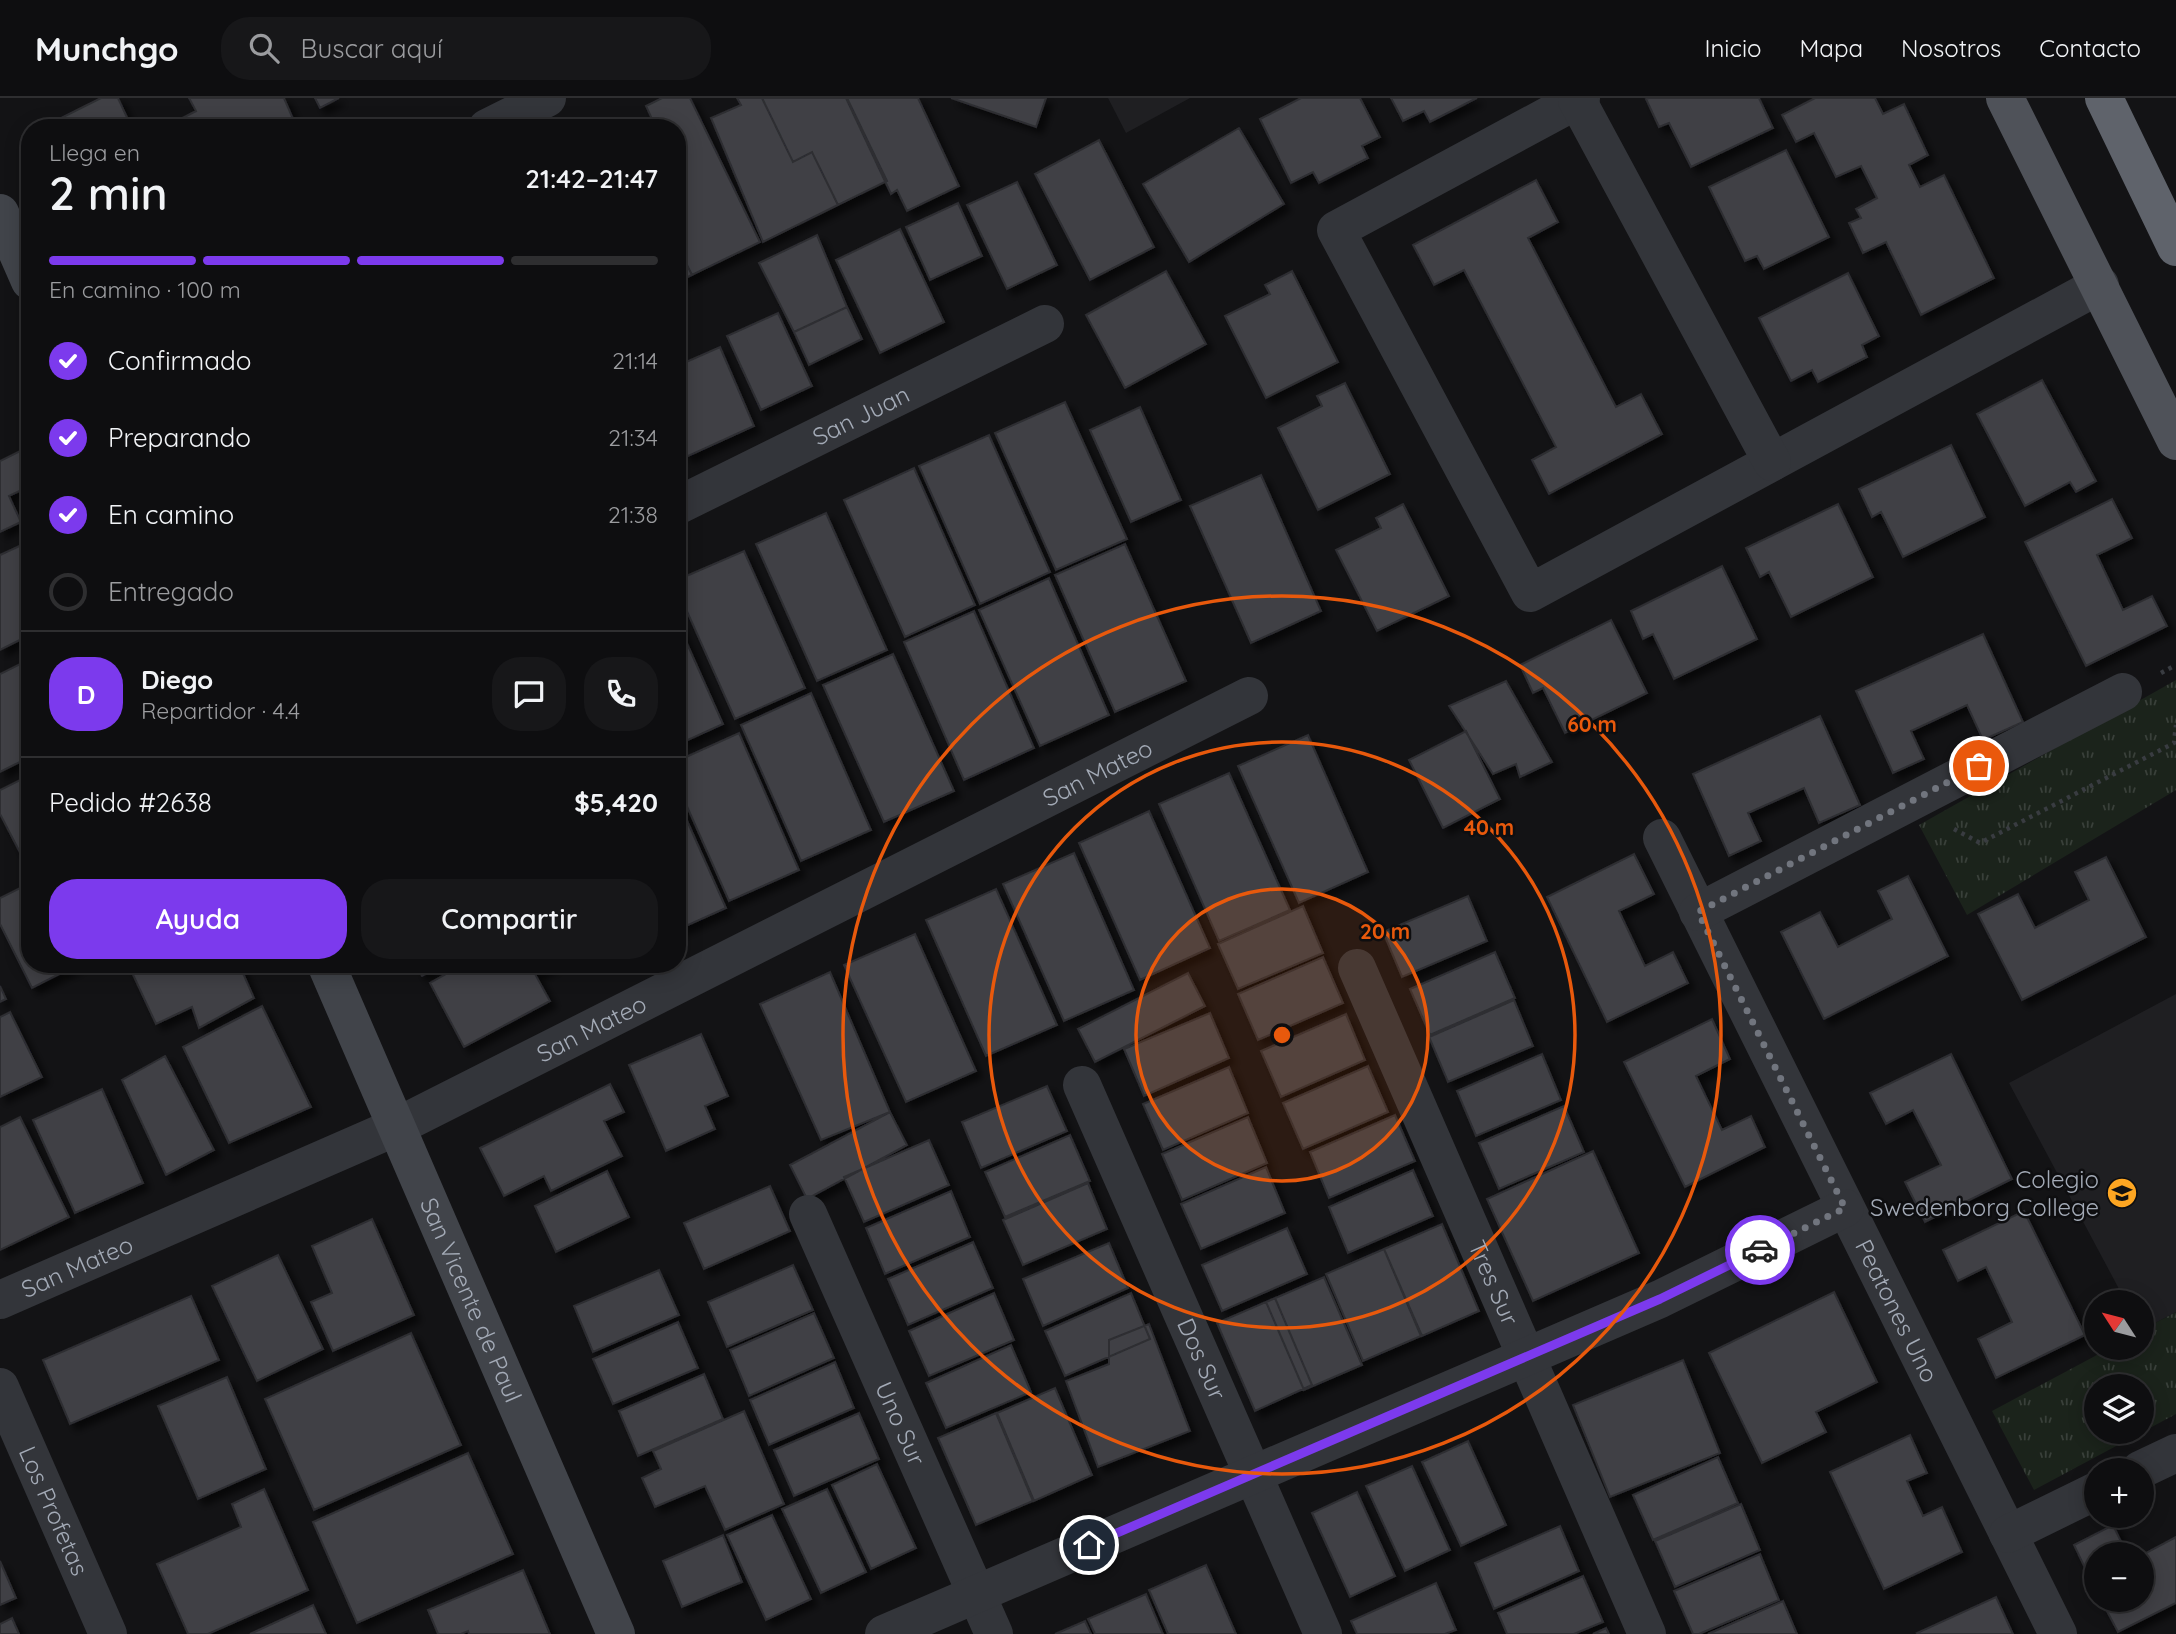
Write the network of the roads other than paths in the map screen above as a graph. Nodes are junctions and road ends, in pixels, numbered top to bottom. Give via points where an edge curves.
1 (547, 98) edge
2 (2005, 98) edge
3 (2104, 98) edge
4 (1579, 99) edge
5 (505, 119) edge
6 (0, 213) edge
7 (2176, 247) edge
8 (21, 261) edge
9 (2100, 285) junction
10 (1045, 324) dead end
11 (2176, 441) edge
12 (1772, 462) junction
13 (686, 502) edge
14 (2123, 692) dead end
15 (1249, 696) dead end
16 (1662, 838) dead end
17 (1698, 912) junction
18 (1357, 968) dead end
19 (330, 973) edge
20 (1082, 1085) dead end
21 (396, 1127) junction
22 (1845, 1208) junction
23 (808, 1214) dead end
24 (0, 1300) edge
25 (1527, 1357) junction
26 (0, 1387) edge
27 (2176, 1452) edge
28 (2154, 1463) edge
29 (1253, 1475) junction
30 (2084, 1497) edge
31 (2008, 1534) junction
32 (976, 1594) junction
33 (108, 1634) edge
34 (616, 1634) edge
35 (884, 1634) edge
36 (993, 1634) edge
37 (1323, 1634) edge
38 (1647, 1634) edge
39 (2058, 1634) edge

1 - 5 street
2 - 9 main road
3 - 7 highway
4 - 12 street
4 - 12 street via 1336,230 1530,593
6 - 8 street
9 - 11 main road
9 - 12 street
10 - 13 street, San Juan
14 - 17 street
15 - 21 street, San Mateo
16 - 17 street, Peatones Uno
17 - 22 street, Peatones Uno
18 - 25 street, Tres Sur
19 - 21 street, San Vicente de Paul
20 - 29 street, Dos Sur
21 - 24 street, San Mateo
21 - 34 street, San Vicente de Paul
22 - 25 street via 1660,1299
22 - 31 street, Peatones Uno
23 - 32 street, Uno Sur
25 - 29 street
25 - 38 street, Tres Sur
26 - 33 street, Los Profetas
27 - 28 street
29 - 32 street
29 - 37 street, Dos Sur
30 - 31 street
31 - 39 street, Peatones Uno
32 - 35 street
32 - 36 street, Uno Sur

